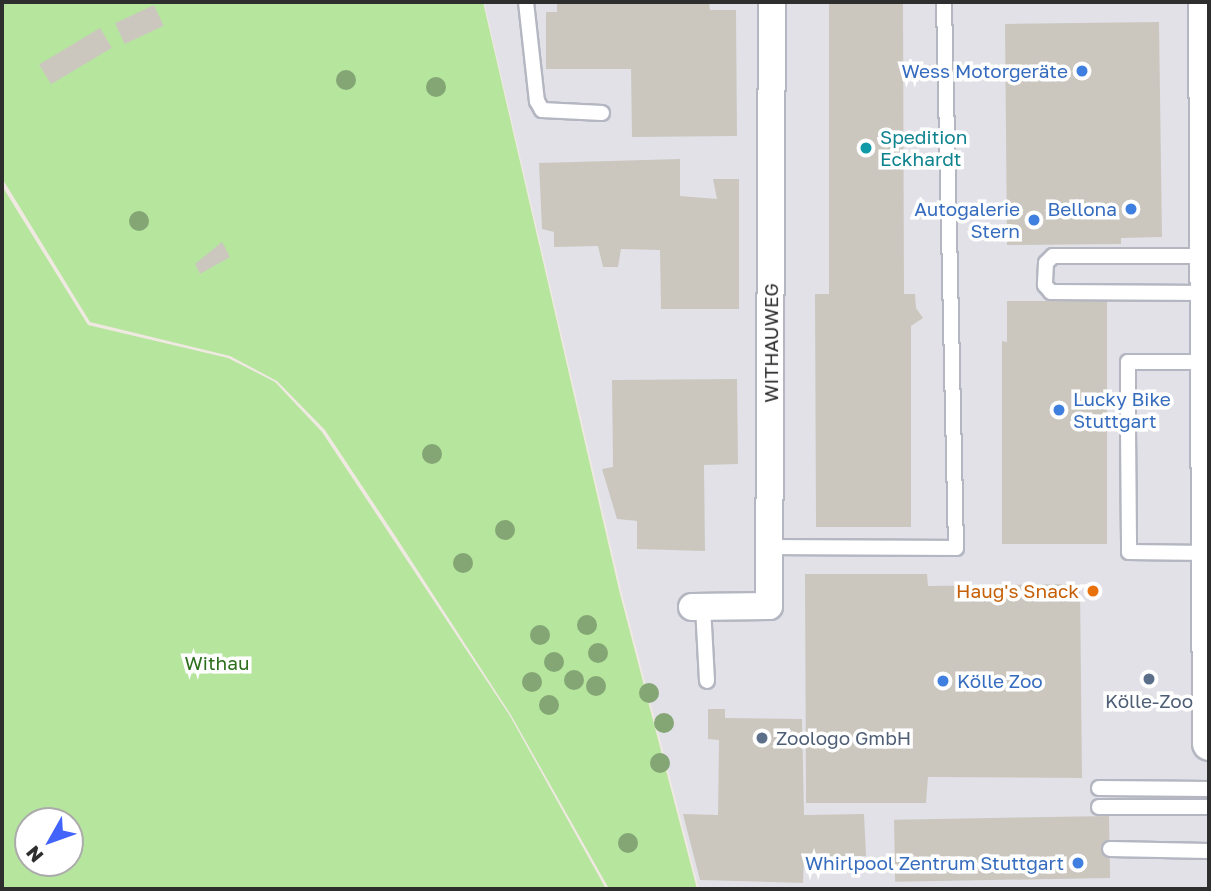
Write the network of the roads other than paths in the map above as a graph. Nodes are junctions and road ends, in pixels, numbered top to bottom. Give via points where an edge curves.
1 (526, 2) edge
2 (772, 2) edge
3 (944, 2) edge
4 (1205, 2) edge
5 (602, 113) dead end
6 (1206, 256) junction
7 (1207, 293) junction
8 (1207, 362) junction
9 (1208, 425) edge
10 (771, 547) junction
11 (1208, 553) edge
12 (697, 607) joint
13 (1209, 672) edge
14 (707, 681) dead end
15 (1209, 743) edge
16 (1099, 788) dead end
17 (1209, 789) edge
18 (1100, 807) dead end
19 (1209, 807) edge
20 (1110, 849) dead end
21 (1209, 851) edge

1 - 5 lane via 537,101 542,110
2 - 10 street, WITHAUWEG
3 - 10 lane via 956,548
4 - 6 street
6 - 7 street
6 - 7 lane via 1053,256 1046,263 1045,285 1051,292
7 - 8 street
8 - 9 street
8 - 11 lane via 1128,362 1129,552
9 - 11 street
10 - 12 street, WITHAUWEG via 769,607
11 - 13 street
12 - 14 lane
13 - 15 street
16 - 17 lane
18 - 19 lane
20 - 21 lane

